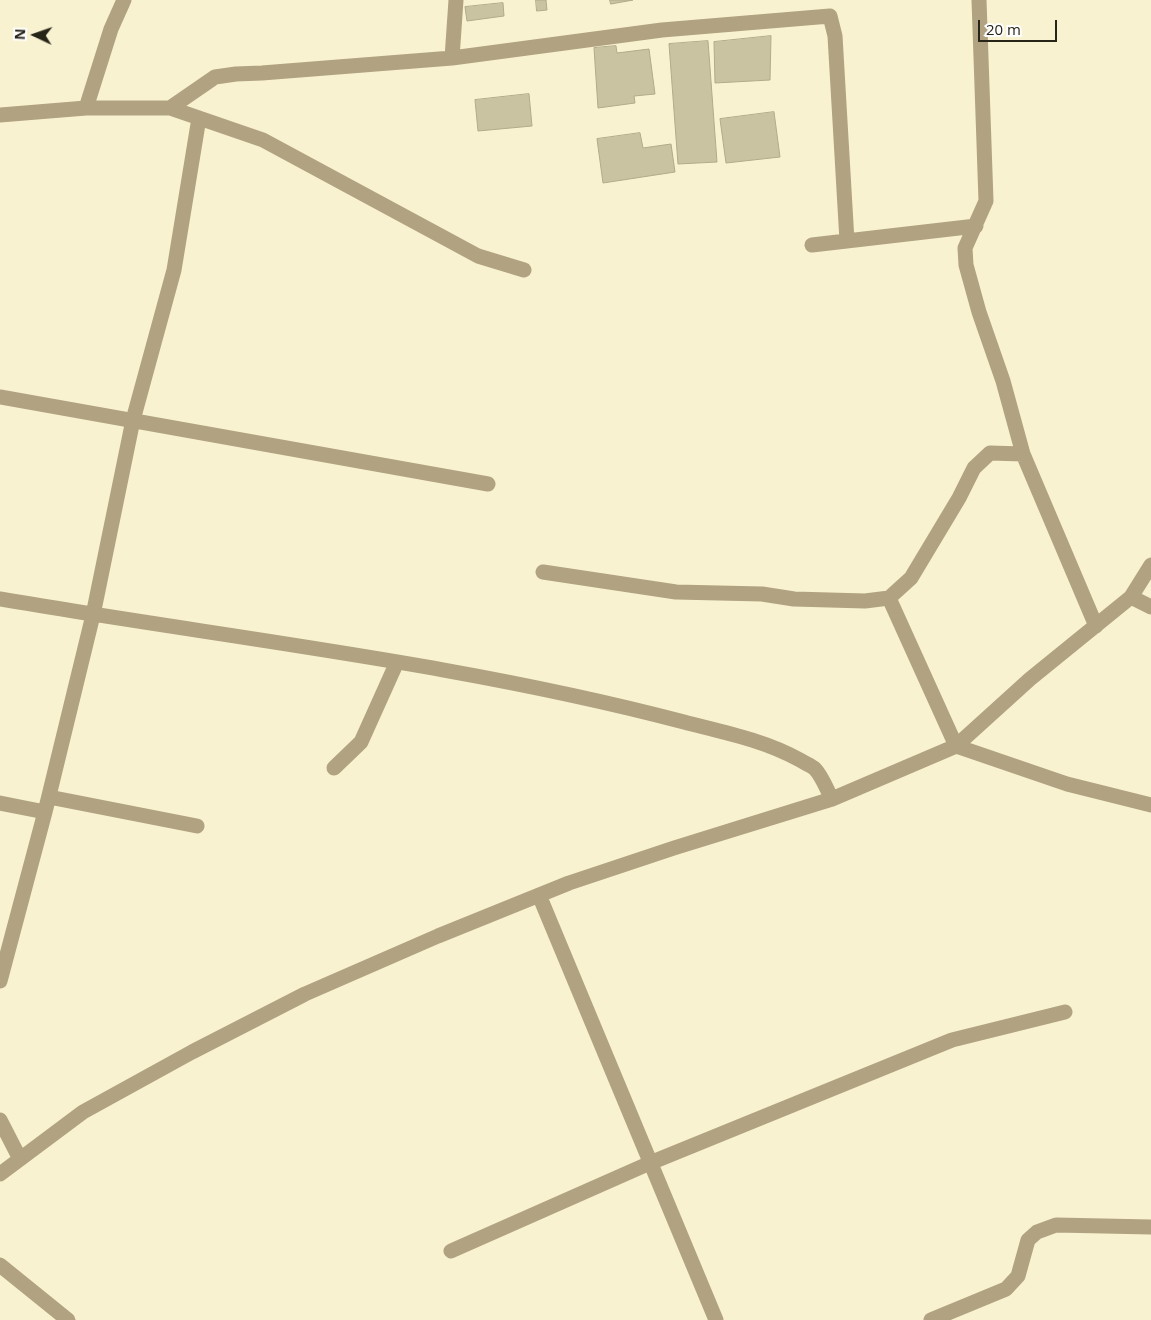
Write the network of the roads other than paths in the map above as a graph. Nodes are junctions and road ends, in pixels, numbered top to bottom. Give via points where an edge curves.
1 (124, 0) edge
2 (456, 0) edge
3 (980, 0) edge
4 (452, 58) junction
5 (86, 108) junction
6 (170, 108) junction
7 (0, 115) edge
8 (199, 118) junction
9 (976, 226) junction
10 (847, 241) junction
11 (812, 245) dead end
12 (524, 270) dead end
13 (0, 398) edge
14 (133, 420) junction
15 (1023, 454) junction
16 (488, 484) dead end
17 (1151, 564) edge
18 (543, 572) dead end
19 (1131, 597) junction
20 (889, 598) junction
21 (0, 599) edge
22 (1151, 607) edge
23 (93, 615) junction
24 (1096, 626) junction
25 (397, 662) junction
26 (956, 746) junction
27 (334, 768) dead end
28 (49, 797) junction
29 (832, 799) junction
30 (0, 803) edge
31 (1151, 805) edge
32 (45, 812) junction
33 (197, 826) dead end
34 (539, 895) junction
35 (0, 980) edge
36 (1065, 1012) dead end
37 (0, 1120) edge
38 (20, 1159) junction
39 (650, 1163) junction
40 (0, 1174) edge
41 (1151, 1227) edge
42 (451, 1251) dead end
43 (0, 1265) edge
44 (68, 1320) edge
45 (716, 1320) edge
46 (931, 1320) edge

1 - 5 street
2 - 4 street
3 - 9 street via 986,201
4 - 6 street via 236,74 215,78
4 - 10 street via 662,30 830,16 835,36
5 - 6 street
5 - 7 street
6 - 8 street
8 - 12 street via 263,140 478,256
8 - 14 street via 174,270
9 - 10 street
9 - 15 street via 965,248 966,265
10 - 11 street
13 - 14 street
14 - 16 street
14 - 23 street
15 - 20 street via 990,454 974,468 911,578
15 - 24 street
17 - 19 street
18 - 20 street via 676,592 762,594 812,600
19 - 22 street
19 - 24 street
20 - 26 street
21 - 23 street
23 - 25 street
23 - 28 street
24 - 26 street via 1030,679
25 - 27 street via 361,742
25 - 29 street via 609,702 744,738 788,754 815,769
26 - 29 street
26 - 31 street via 1067,784
28 - 32 street
28 - 33 street
29 - 34 street via 674,848
30 - 32 street
32 - 35 street
34 - 38 street via 305,994 82,1112
34 - 39 street
36 - 39 street via 952,1040
37 - 38 street
38 - 40 street
39 - 42 street
39 - 45 street
41 - 46 street via 1056,1225 1037,1232 1028,1240 1018,1276 1006,1289
43 - 44 street

